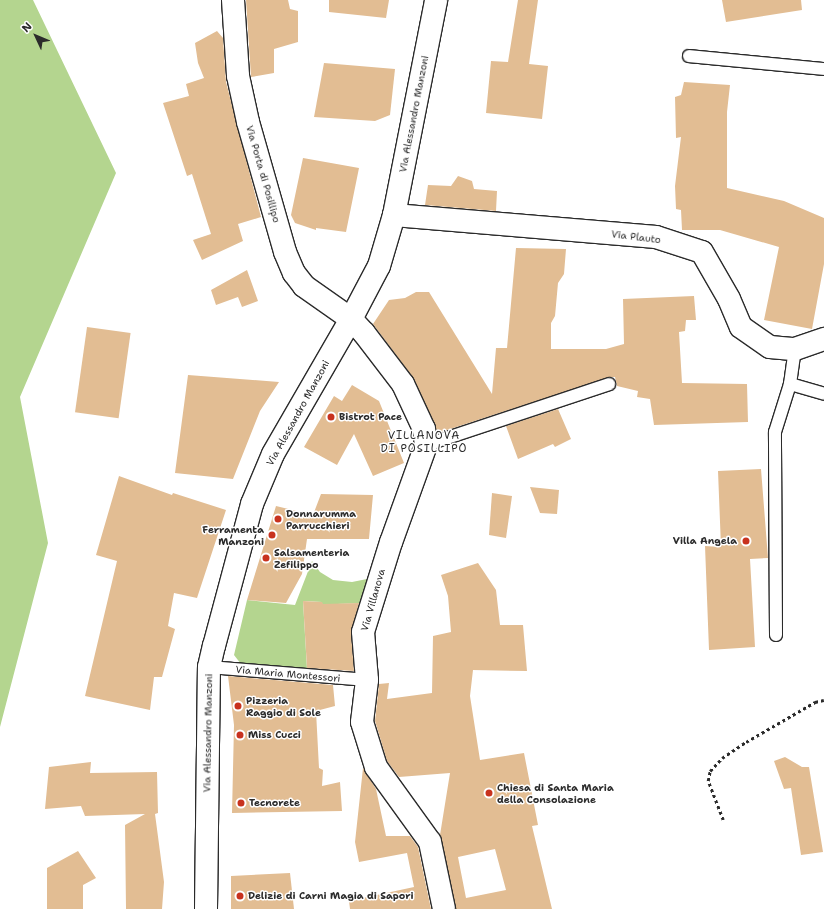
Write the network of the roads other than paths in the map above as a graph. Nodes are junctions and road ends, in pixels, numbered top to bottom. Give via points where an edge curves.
1 (233, 0) edge
2 (436, 0) edge
3 (689, 56) dead end
4 (824, 69) edge
5 (394, 214) junction
6 (351, 319) junction
7 (824, 339) edge
8 (795, 349) junction
9 (609, 384) dead end
10 (790, 384) junction
11 (824, 394) edge
12 (426, 446) junction
13 (776, 635) dead end
14 (209, 667) junction
15 (367, 680) junction
16 (206, 909) edge
17 (444, 909) edge

1 - 6 street, Via Porta di Posillipo via 240,84 285,252 294,273 304,286
2 - 5 street, Via Alessandro Manzoni
3 - 4 lane
5 - 6 street, Via Alessandro Manzoni via 379,266
5 - 8 street, Via Plauto via 656,237 702,252 729,299 741,327 770,347
6 - 12 street, Via Villanova via 403,384 424,429
6 - 14 street, Via Alessandro Manzoni via 273,454 252,504
7 - 8 street, Via Plauto
8 - 10 lane
9 - 12 lane
10 - 11 lane
10 - 13 lane via 775,432
12 - 15 street, Via Villanova via 390,542 363,632
14 - 15 lane, Via Maria Montessori
14 - 16 street, Via Alessandro Manzoni
15 - 17 street, Via Villanova via 362,722 376,767 430,842

